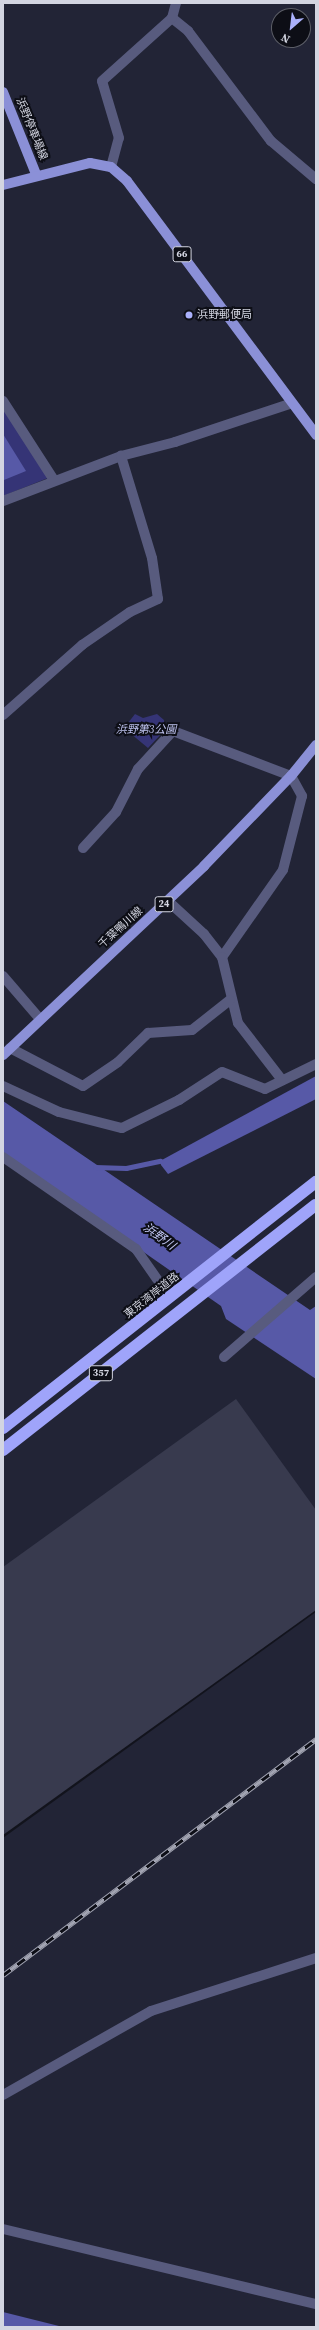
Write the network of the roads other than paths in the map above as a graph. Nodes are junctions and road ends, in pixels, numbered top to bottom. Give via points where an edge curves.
1 (176, 3) edge
2 (172, 18) junction
3 (3, 92) edge
4 (111, 166) junction
5 (36, 174) junction
6 (316, 179) edge
7 (3, 185) edge
8 (3, 401) edge
9 (292, 403) junction
10 (316, 435) edge
11 (121, 456) junction
12 (54, 480) junction
13 (3, 501) edge
14 (3, 716) edge
15 (316, 745) edge
16 (291, 776) junction
17 (83, 848) dead end
18 (168, 901) junction
19 (222, 957) junction
20 (3, 976) edge
21 (230, 1000) junction
22 (40, 1019) junction
23 (6, 1051) edge
24 (316, 1064) edge
25 (282, 1080) junction
26 (3, 1086) edge
27 (3, 1157) edge
28 (316, 1182) edge
29 (316, 1205) edge
30 (316, 1277) edge
31 (157, 1279) dead end
32 (224, 1357) dead end
33 (3, 1428) edge
34 (3, 1450) edge
35 (316, 1958) edge
36 (3, 2095) edge
37 (3, 2229) edge
38 (316, 2304) edge

1 - 2 street
2 - 4 street via 102,81 119,138
2 - 6 street via 188,31 271,141
3 - 5 main road, 浜野停車場線
4 - 5 main road via 90,163
4 - 9 main road, 66 via 127,181
5 - 7 main road
8 - 12 street
9 - 10 main road, 66
9 - 11 street
11 - 12 street
11 - 14 street via 152,558 158,599 130,612 82,645
12 - 13 street
15 - 16 main road, 千葉鴨川線 / 24
16 - 17 street via 172,731 138,769 116,812
16 - 18 main road, 千葉鴨川線 / 24
16 - 19 street via 302,796 283,870
18 - 19 street via 204,934
18 - 22 main road, 千葉鴨川線 / 24
19 - 21 street
20 - 22 street
21 - 23 street via 192,1030 148,1034 118,1062 83,1086
21 - 25 street via 238,1023
22 - 23 main road, 千葉鴨川線 / 24
24 - 25 street
25 - 26 street via 265,1089 222,1072 179,1100 122,1128 59,1112
27 - 31 street via 136,1249
28 - 33 highway, 東京湾岸道路 / 357
29 - 34 highway, 357
30 - 32 street
35 - 36 street via 151,2011
37 - 38 street

